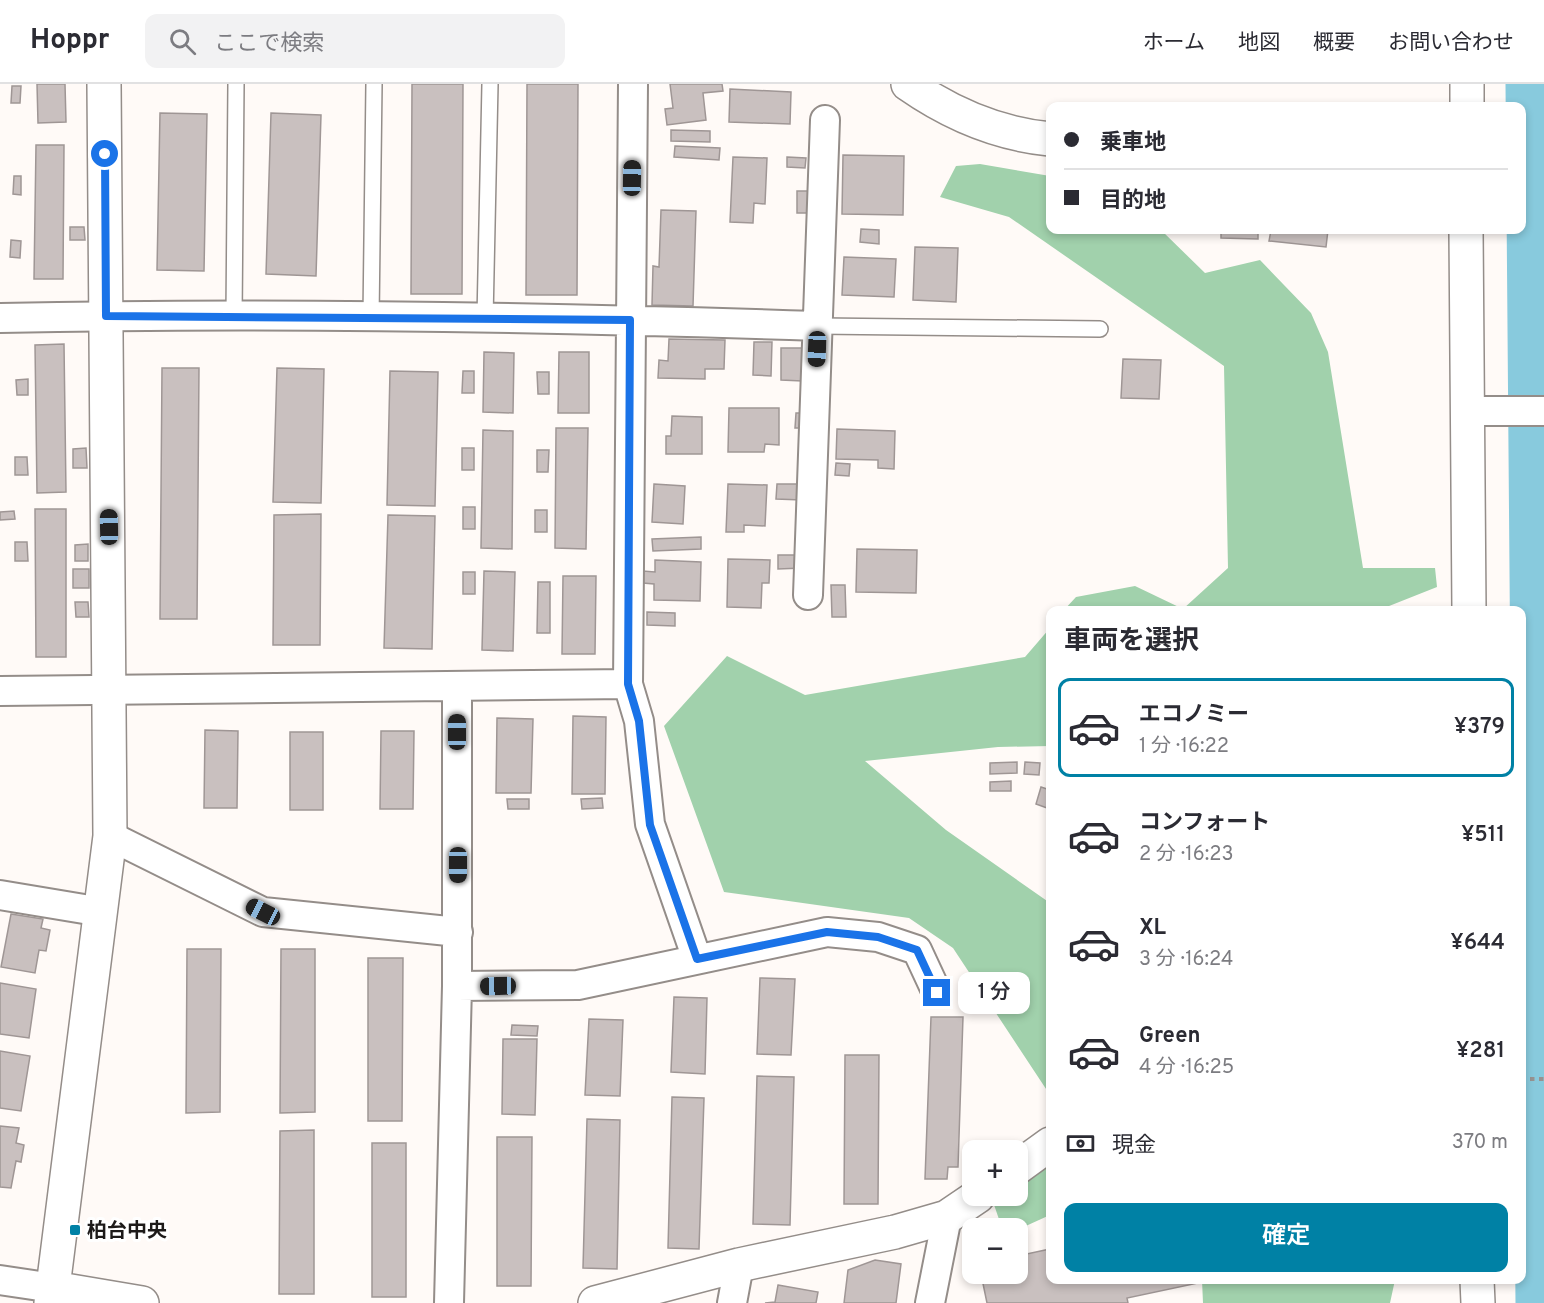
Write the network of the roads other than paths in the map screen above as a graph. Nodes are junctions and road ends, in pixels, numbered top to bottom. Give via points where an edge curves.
1 (104, 84) edge
2 (236, 84) edge
3 (374, 84) edge
4 (490, 84) edge
5 (633, 84) edge
6 (908, 84) edge
7 (1467, 84) edge
8 (1467, 102) edge
9 (825, 120) dead end
10 (1046, 138) edge
11 (1467, 234) edge
12 (106, 316) junction
13 (234, 317) junction
14 (0, 318) edge
15 (371, 318) junction
16 (485, 319) junction
17 (630, 320) junction
18 (818, 326) junction
19 (1100, 329) dead end
20 (1466, 411) junction
21 (1544, 411) edge
22 (808, 595) dead end
23 (1468, 606) edge
24 (628, 684) junction
25 (457, 688) junction
26 (0, 691) edge
27 (111, 691) junction
28 (110, 836) junction
29 (0, 895) edge
30 (102, 912) junction
31 (458, 932) junction
32 (697, 959) junction
33 (457, 986) junction
34 (937, 993) dead end
35 (1046, 1147) edge
36 (1028, 1160) edge
37 (963, 1206) edge
38 (947, 1217) junction
39 (739, 1265) junction
40 (0, 1280) edge
41 (1477, 1284) edge
42 (52, 1296) edge
43 (142, 1303) edge
44 (448, 1303) edge
45 (595, 1303) edge
46 (732, 1303) edge
47 (930, 1303) edge
48 (1478, 1303) edge

1 - 12 street
2 - 13 lane
3 - 15 lane
4 - 16 lane
5 - 17 street
6 - 10 street via 945,107 996,129
7 - 8 street
9 - 18 street
11 - 20 street
12 - 13 street
12 - 14 street
12 - 27 street
13 - 15 street
15 - 16 street
16 - 17 street
17 - 18 street
17 - 24 street
18 - 19 lane
18 - 22 street
20 - 21 street
20 - 23 street
24 - 25 street
24 - 32 street via 639,721 650,825
25 - 27 street
25 - 31 street
26 - 27 street
27 - 28 street
28 - 30 street
28 - 31 street via 263,912
29 - 30 street
30 - 42 street
31 - 33 street
32 - 33 street via 578,985
32 - 34 street via 827,932 878,937 917,950
33 - 44 street
35 - 36 street
37 - 38 street
38 - 39 street
38 - 47 street
39 - 45 street
39 - 46 street
40 - 42 street
41 - 48 street
42 - 43 street

